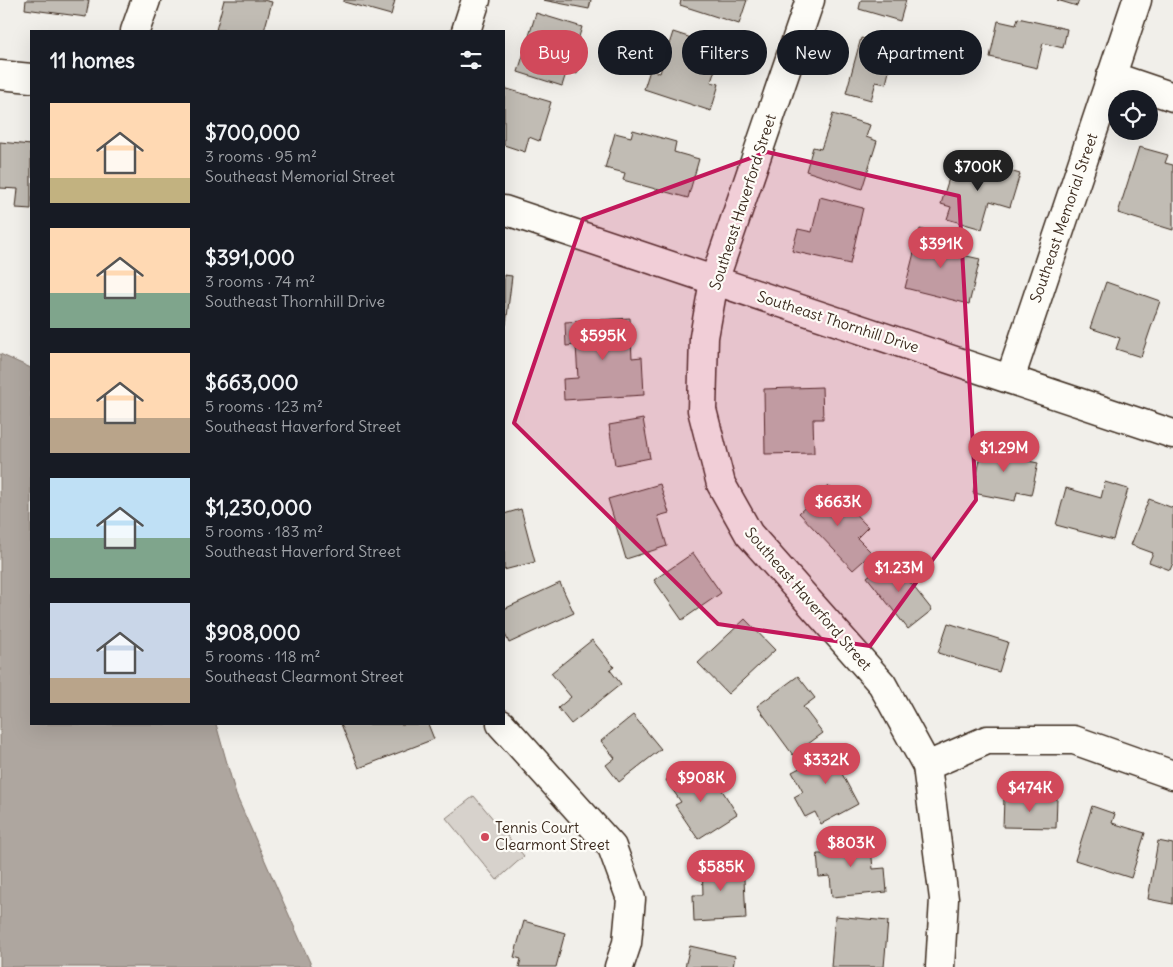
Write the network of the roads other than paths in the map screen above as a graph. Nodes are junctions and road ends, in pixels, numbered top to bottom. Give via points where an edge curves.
1 (146, 0) edge
2 (476, 0) edge
3 (810, 0) edge
4 (1136, 0) edge
5 (135, 30) edge
6 (466, 30) edge
7 (0, 75) edge
8 (1112, 76) junction
9 (30, 78) edge
10 (1173, 97) edge
11 (505, 210) edge
12 (714, 281) junction
13 (1010, 379) junction
14 (1173, 434) edge
15 (502, 725) edge
16 (927, 766) junction
17 (1173, 775) edge
18 (619, 967) edge
19 (940, 967) edge

1 - 5 street
2 - 6 street
3 - 12 street, Southeast Haverford Street
4 - 8 street, Southeast Memorial Street
7 - 9 street
8 - 10 street
8 - 13 street, Southeast Memorial Street
11 - 12 street, Southeast Thornhill Drive
12 - 13 street, Southeast Thornhill Drive
12 - 16 street, Southeast Haverford Street via 704,337 702,410 721,484 749,534 882,684
13 - 14 street, Southeast Thornhill Drive
15 - 18 street via 612,847 630,898 627,943
16 - 17 street via 987,740 1074,740
16 - 19 street, Southeast Haverford Street via 944,899

